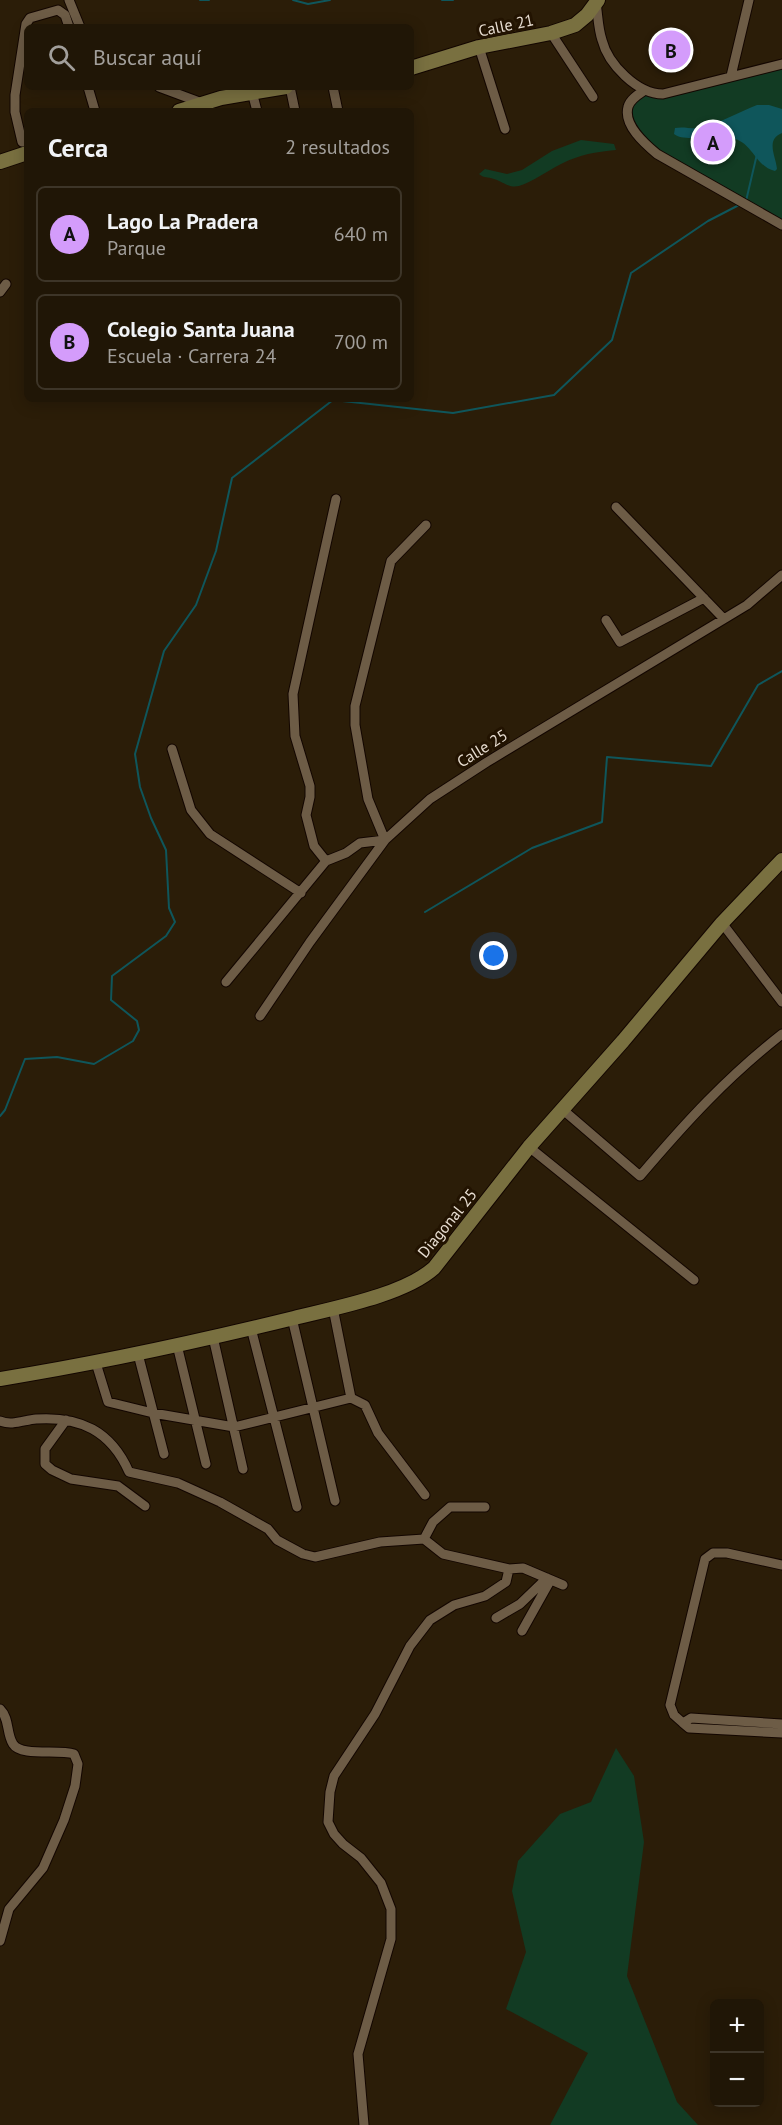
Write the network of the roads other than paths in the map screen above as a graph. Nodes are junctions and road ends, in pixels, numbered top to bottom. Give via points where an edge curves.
1 (69, 0) edge
2 (749, 0) edge
3 (597, 1) edge
4 (26, 24) edge
5 (68, 24) edge
6 (79, 24) edge
7 (551, 33) junction
8 (24, 37) edge
9 (479, 47) junction
10 (782, 64) edge
11 (414, 67) edge
12 (731, 76) junction
13 (89, 90) edge
14 (167, 90) edge
15 (266, 90) edge
16 (289, 90) edge
17 (334, 90) edge
18 (645, 90) junction
19 (252, 92) junction
20 (593, 97) dead end
21 (202, 103) junction
22 (94, 108) edge
23 (188, 108) edge
24 (256, 108) edge
25 (295, 108) edge
26 (337, 108) edge
27 (504, 129) dead end
28 (24, 144) edge
29 (24, 149) edge
30 (0, 162) edge
31 (782, 225) edge
32 (336, 499) dead end
33 (616, 507) dead end
34 (426, 525) dead end
35 (782, 574) edge
36 (704, 598) junction
37 (723, 618) junction
38 (606, 620) dead end
39 (172, 749) dead end
40 (385, 840) junction
41 (782, 860) edge
42 (326, 861) junction
43 (301, 893) junction
44 (722, 923) junction
45 (226, 982) dead end
46 (782, 1002) edge
47 (260, 1016) dead end
48 (782, 1034) edge
49 (562, 1109) junction
50 (529, 1147) junction
51 (694, 1281) dead end
52 (333, 1308) junction
53 (292, 1318) junction
54 (251, 1328) junction
55 (213, 1337) junction
56 (177, 1346) junction
57 (138, 1354) junction
58 (96, 1363) junction
59 (0, 1379) edge
60 (351, 1398) junction
61 (312, 1408) junction
62 (153, 1413) junction
63 (274, 1417) junction
64 (66, 1420) junction
65 (194, 1420) junction
66 (0, 1421) edge
67 (234, 1427) junction
68 (164, 1454) dead end
69 (206, 1464) dead end
70 (243, 1469) dead end
71 (129, 1472) junction
72 (118, 1486) junction
73 (425, 1495) dead end
74 (335, 1501) dead end
75 (145, 1506) dead end
76 (297, 1507) dead end
77 (485, 1507) dead end
78 (424, 1539) junction
79 (782, 1565) edge
80 (510, 1569) junction
81 (550, 1579) junction
82 (563, 1585) dead end
83 (496, 1618) dead end
84 (522, 1631) dead end
85 (0, 1709) edge
86 (683, 1723) junction
87 (782, 1724) edge
88 (782, 1732) edge
89 (0, 1941) edge
90 (364, 2125) edge

1 - 6 street
2 - 12 street
3 - 7 street, Calle 21 via 575,25
3 - 18 street via 602,42 609,58
4 - 5 street via 30,18 58,10
7 - 9 street, Calle 21
7 - 20 street
8 - 28 street via 15,95 15,112
9 - 11 street, Calle 21
9 - 27 street
10 - 12 street
12 - 18 street via 663,94
13 - 22 street
14 - 21 street
15 - 19 street
16 - 25 street
17 - 26 street
18 - 31 street via 628,107 630,121 649,147
19 - 21 street
19 - 24 street
21 - 23 street
29 - 30 street
32 - 42 street via 293,694 295,736 310,786 306,815 314,846
33 - 36 street
34 - 40 street via 391,561 356,706 355,725 368,799
35 - 37 street, Calle 25 via 747,605
36 - 37 street
36 - 38 street via 620,642
37 - 40 street, Calle 25 via 430,799
39 - 43 street via 191,810 210,834
40 - 42 street via 360,843
40 - 47 street, Calle 25
41 - 44 street, Diagonal 25
42 - 43 street
43 - 45 street
44 - 46 street
44 - 49 street, Diagonal 25
48 - 49 street via 687,1120 640,1176
49 - 50 street, Diagonal 25
50 - 51 street
50 - 52 street, Diagonal 25 via 425,1276
52 - 53 street, Diagonal 25
52 - 60 street
53 - 54 street, Diagonal 25
53 - 61 street
54 - 55 street, Diagonal 25
54 - 63 street
55 - 56 street, Diagonal 25
55 - 67 street
56 - 57 street, Diagonal 25
56 - 65 street
57 - 58 street, Diagonal 25
57 - 62 street
58 - 59 street, Diagonal 25
58 - 62 street via 108,1402
60 - 61 street
60 - 73 street via 365,1405 378,1434
61 - 63 street
61 - 74 street
62 - 65 street
62 - 68 street
63 - 67 street
63 - 76 street
64 - 66 street via 7,1424
64 - 71 street via 103,1434
64 - 72 street via 45,1449 45,1464 71,1479
65 - 67 street
65 - 69 street
67 - 70 street
71 - 72 street
71 - 78 street via 178,1483 220,1502 268,1529 278,1540 315,1557 380,1542
72 - 75 street
77 - 78 street via 450,1507 433,1522
78 - 80 street via 443,1554
79 - 86 street via 727,1553 713,1553 705,1559 670,1705
80 - 81 street via 523,1568
80 - 90 street via 506,1582 485,1596 454,1605 430,1620 334,1776 328,1822 334,1834 381,1883 391,1909 391,1939 358,2054
81 - 82 street
81 - 83 street
81 - 84 street
85 - 89 street via 18,1750 64,1751 74,1754 78,1764 64,1820 43,1868 9,1910
86 - 87 street via 691,1718
86 - 88 street via 689,1728

